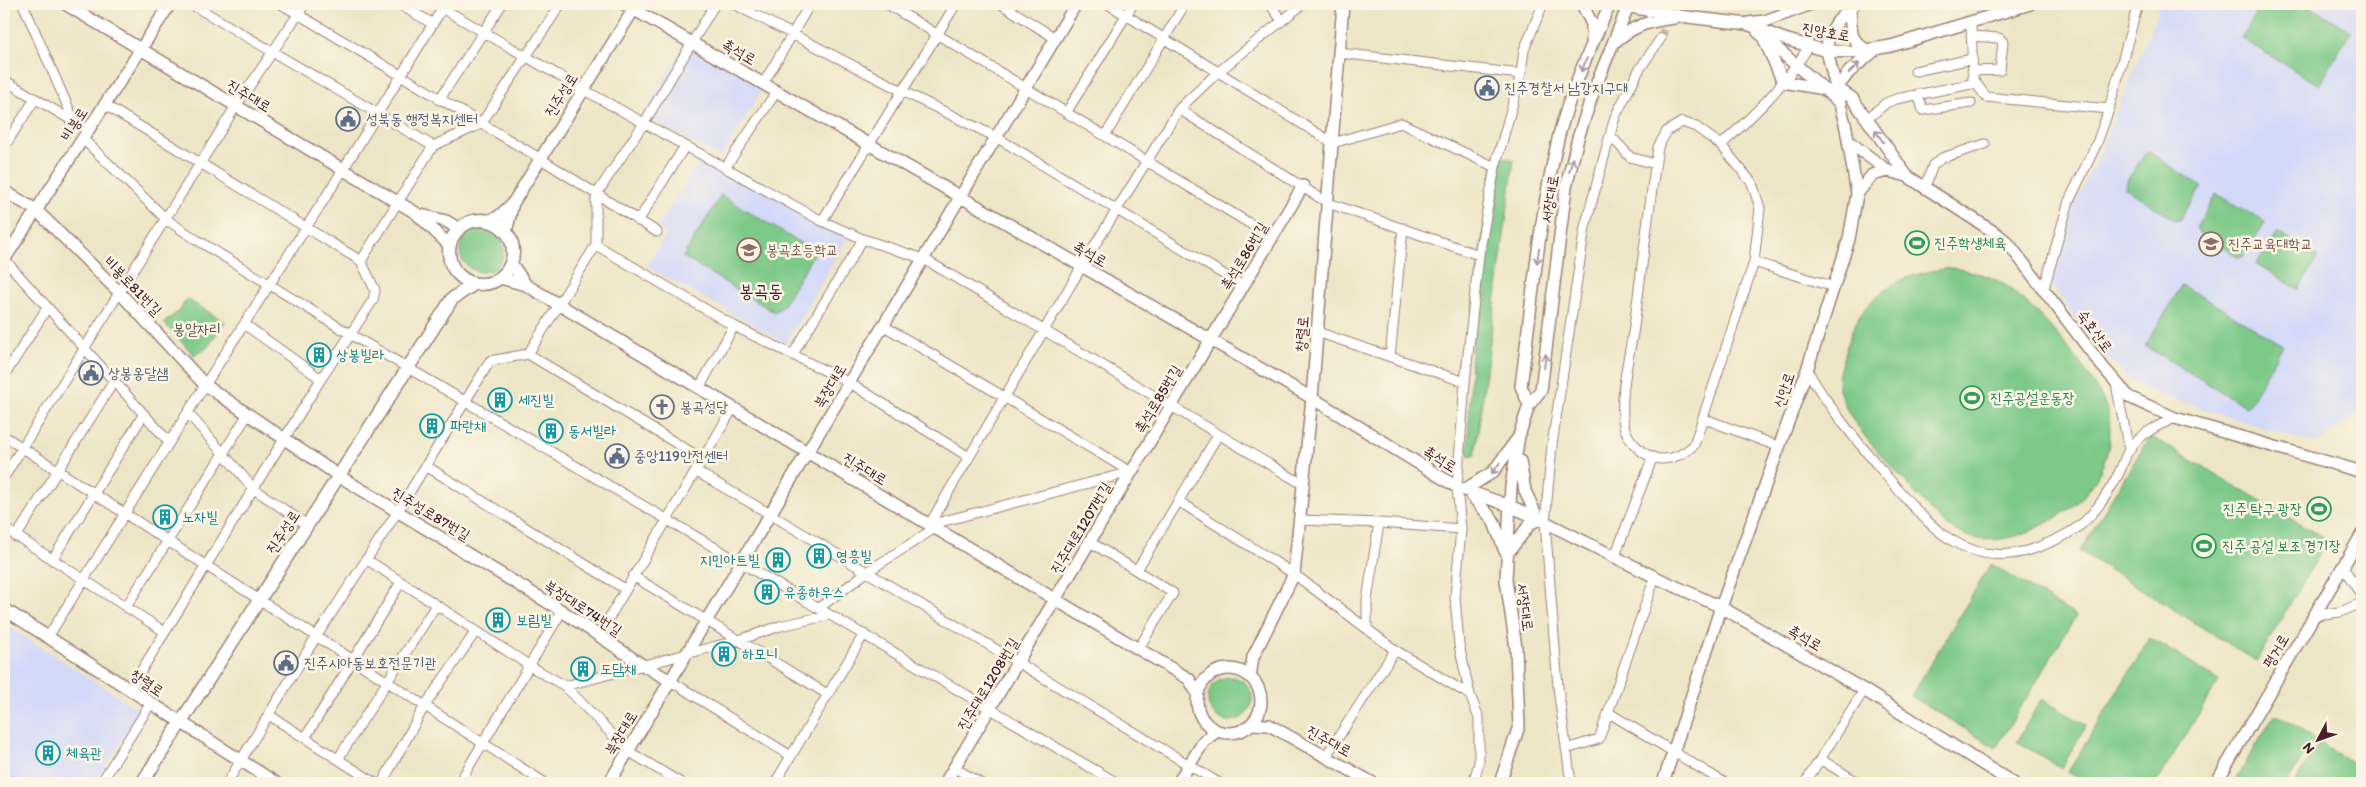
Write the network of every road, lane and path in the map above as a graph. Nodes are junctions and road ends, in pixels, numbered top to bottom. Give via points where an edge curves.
1 (24, 4) edge
2 (66, 4) edge
3 (170, 4) edge
4 (191, 4) edge
5 (281, 4) edge
6 (305, 4) edge
7 (399, 4) edge
8 (502, 4) edge
9 (561, 4) edge
10 (715, 4) edge
11 (734, 4) edge
12 (810, 4) edge
13 (888, 4) edge
14 (956, 4) edge
15 (1001, 4) edge
16 (1076, 4) edge
17 (1108, 4) edge
18 (1133, 4) edge
19 (1185, 4) edge
20 (1270, 4) edge
21 (1303, 4) edge
22 (1343, 4) edge
23 (1543, 4) edge
24 (1582, 4) edge
25 (1610, 4) edge
26 (1615, 4) edge
27 (1656, 4) edge
28 (1811, 4) edge
29 (2030, 4) edge
30 (2138, 4) edge
31 (1629, 5) edge
32 (1852, 5) edge
33 (444, 6) edge
34 (632, 6) edge
35 (1015, 8) edge
36 (298, 14) junction
37 (1126, 15) junction
38 (1682, 16) junction
39 (1282, 21) junction
40 (1971, 22) junction
41 (433, 24) junction
42 (1746, 24) junction
43 (484, 32) junction
44 (792, 33) junction
45 (937, 34) junction
46 (1971, 36) junction
47 (1764, 37) junction
48 (1055, 38) junction
49 (1661, 38) tunnel mouth
50 (1164, 39) junction
51 (691, 42) junction
52 (1614, 43) junction
53 (1592, 46) junction
54 (1810, 46) junction
55 (141, 49) junction
56 (1871, 50) junction
57 (1827, 51) junction
58 (272, 52) junction
59 (1339, 52) junction
60 (527, 57) junction
61 (1972, 59) junction
62 (1798, 65) junction
63 (1915, 71) dead end
64 (1972, 71) junction
65 (1217, 73) junction
66 (1521, 74) junction
67 (400, 76) junction
68 (4, 80) edge
69 (1783, 82) junction
70 (1976, 83) junction
71 (763, 84) junction
72 (1025, 88) junction
73 (1832, 88) junction
74 (584, 90) junction
75 (777, 91) junction
76 (902, 91) junction
77 (1918, 94) junction
78 (35, 99) junction
79 (439, 100) junction
80 (1970, 103) dead end
81 (105, 105) junction
82 (236, 106) junction
83 (1179, 109) junction
84 (2109, 109) junction
85 (378, 112) junction
86 (1066, 113) junction
87 (1867, 119) junction
88 (75, 123) junction
89 (644, 123) junction
90 (481, 124) junction
91 (85, 134) junction
92 (1610, 135) junction
93 (1105, 136) junction
94 (996, 137) junction
95 (1848, 141) junction
96 (1334, 143) junction
97 (868, 144) junction
98 (1985, 144) dead end
99 (1721, 145) junction
100 (433, 146) junction
101 (685, 146) junction
102 (4, 147) edge
103 (541, 159) junction
104 (1147, 162) junction
105 (201, 164) junction
106 (1655, 164) junction
107 (1495, 166) junction
108 (725, 168) junction
109 (344, 170) junction
110 (1888, 171) junction
111 (1907, 176) junction
112 (1303, 186) junction
113 (1925, 187) junction
114 (4, 191) edge
115 (1857, 194) junction
116 (596, 195) junction
117 (961, 197) junction
118 (398, 202) junction
119 (1328, 202) junction
120 (513, 203) junction
121 (36, 210) junction
122 (1117, 210) junction
123 (416, 213) junction
124 (167, 220) junction
125 (822, 220) junction
126 (487, 221) junction
127 (638, 221) junction
128 (306, 226) junction
129 (1403, 228) junction
130 (459, 229) junction
131 (506, 232) junction
132 (656, 232) dead end
133 (859, 237) junction
134 (1272, 237) junction
135 (596, 245) junction
136 (450, 246) junction
137 (1479, 254) junction
138 (4, 259) edge
139 (924, 259) junction
140 (361, 261) junction
141 (1754, 262) junction
142 (511, 263) junction
143 (1082, 266) junction
144 (457, 274) junction
145 (500, 278) junction
146 (269, 284) junction
147 (474, 284) junction
148 (526, 285) junction
149 (1243, 286) junction
150 (1834, 287) junction
151 (2044, 288) junction
152 (120, 293) junction
153 (452, 298) junction
154 (560, 306) junction
155 (47, 308) junction
156 (244, 324) junction
157 (734, 326) junction
158 (884, 326) junction
159 (1044, 331) junction
160 (1317, 332) junction
161 (350, 334) junction
162 (1211, 340) junction
163 (84, 349) junction
164 (528, 354) junction
165 (793, 354) junction
166 (1390, 357) junction
167 (408, 367) junction
168 (1807, 370) junction
169 (4, 376) edge
170 (322, 378) junction
171 (114, 381) junction
172 (1464, 382) junction
173 (850, 383) junction
174 (2116, 384) junction
175 (205, 385) junction
176 (699, 388) junction
177 (1004, 397) junction
178 (1312, 398) junction
179 (465, 400) junction
180 (1529, 405) junction
181 (1171, 407) junction
182 (732, 408) junction
183 (188, 413) junction
184 (144, 414) junction
185 (248, 414) junction
186 (2175, 418) junction
187 (1705, 419) junction
188 (1218, 435) junction
189 (4, 436) edge
190 (1520, 436) junction
191 (285, 439) junction
192 (169, 442) junction
193 (1780, 447) junction
194 (22, 448) junction
195 (2129, 450) junction
196 (223, 451) junction
197 (808, 453) junction
198 (969, 457) junction
199 (1652, 459) junction
200 (704, 460) junction
201 (426, 466) junction
202 (59, 472) junction
203 (697, 472) junction
204 (1132, 472) junction
205 (2360, 474) edge
206 (339, 476) junction
207 (4, 477) edge
208 (1304, 485) junction
209 (254, 489) junction
210 (1463, 490) junction
211 (93, 494) junction
212 (1180, 502) junction
213 (1510, 506) junction
214 (398, 512) junction
215 (770, 514) junction
216 (124, 515) junction
217 (666, 518) junction
218 (1300, 520) junction
219 (1542, 520) junction
220 (1379, 522) junction
221 (307, 525) junction
222 (932, 526) junction
223 (4, 528) edge
224 (1461, 529) junction
225 (2362, 534) edge
226 (16, 537) junction
227 (167, 542) junction
228 (1090, 542) junction
229 (1506, 554) junction
230 (1615, 556) junction
231 (366, 559) junction
232 (52, 560) junction
233 (740, 562) junction
234 (206, 567) junction
235 (2343, 567) junction
236 (1137, 570) junction
237 (867, 572) junction
238 (1294, 574) junction
239 (633, 576) junction
240 (1655, 578) junction
241 (508, 579) joint
242 (84, 580) junction
243 (401, 582) junction
244 (624, 589) junction
245 (2362, 596) edge
246 (1055, 600) junction
247 (258, 601) junction
248 (2362, 603) edge
249 (436, 605) junction
250 (126, 607) junction
251 (1722, 607) junction
252 (819, 608) junction
253 (4, 609) edge
254 (562, 612) junction
255 (830, 615) junction
256 (2314, 615) junction
257 (706, 622) junction
258 (1367, 628) junction
259 (476, 631) junction
260 (165, 632) junction
261 (864, 634) junction
262 (598, 635) junction
263 (48, 637) junction
264 (316, 637) junction
265 (739, 640) junction
266 (1138, 649) junction
267 (1395, 650) junction
268 (686, 653) junction
269 (1254, 657) junction
270 (352, 660) junction
271 (640, 664) junction
272 (1017, 664) junction
273 (530, 666) junction
274 (1239, 670) junction
275 (1250, 677) junction
276 (1189, 679) junction
277 (1205, 679) junction
278 (670, 680) junction
279 (386, 681) junction
280 (565, 686) junction
281 (130, 689) junction
282 (1864, 690) junction
283 (1197, 693) junction
284 (827, 694) junction
285 (1470, 695) junction
286 (150, 703) junction
287 (424, 707) junction
288 (990, 708) junction
289 (1260, 710) junction
290 (1609, 713) junction
291 (269, 715) junction
292 (1204, 722) junction
293 (180, 723) junction
294 (1252, 724) junction
295 (1269, 725) junction
296 (1217, 731) junction
297 (305, 738) junction
298 (1204, 741) junction
299 (483, 743) junction
300 (1566, 748) junction
301 (628, 751) junction
302 (1674, 752) junction
303 (791, 756) junction
304 (1326, 756) junction
305 (1820, 759) junction
306 (338, 760) junction
307 (240, 761) junction
308 (1189, 766) junction
309 (954, 768) junction
310 (101, 783) edge
311 (142, 783) edge
312 (227, 783) edge
313 (274, 783) edge
314 (376, 783) edge
315 (382, 783) edge
316 (459, 783) edge
317 (545, 783) edge
318 (609, 783) edge
319 (681, 783) edge
320 (775, 783) edge
321 (945, 783) edge
322 (980, 783) edge
323 (1117, 783) edge
324 (1178, 783) edge
325 (1219, 783) edge
326 (1373, 783) edge
327 (1473, 783) edge
328 (1500, 783) edge
329 (1571, 783) edge
330 (1662, 783) edge
331 (1725, 783) edge
332 (1805, 783) edge
333 (1859, 783) edge
334 (2013, 783) edge
335 (2216, 783) edge

1 - 88 street
2 - 55 street, 진주대로
3 - 55 street, 비봉로
4 - 58 street
5 - 36 street
6 - 36 street
7 - 41 street
8 - 43 street
9 - 60 street
10 - 51 street
11 - 44 street
12 - 44 street
13 - 45 street
14 - 45 street
15 - 35 street
16 - 48 street, 북장대로
17 - 37 street
18 - 37 street
19 - 50 street
20 - 39 street
21 - 39 street
22 - 59 street, 창렬로
23 - 66 street via 1524,50
24 - 53 street via 1592,24
25 - 53 street, 서장대로
26 - 31 street, 진양호로
27 - 38 street
28 - 42 street via 1765,21
29 - 40 street, 진양호로
30 - 84 street
31 - 38 street, 진양호로
31 - 52 street, 서장대로
32 - 56 street via 1851,32 1856,44
32 - 57 street via 1828,37
33 - 41 street
33 - 43 street
34 - 51 street, 촉석로
34 - 74 street, 진주성로
35 - 48 street
36 - 58 street
36 - 67 street
37 - 50 street
37 - 86 street
38 - 42 street, 진양호로
38 - 52 street via 1642,24 1628,30
39 - 65 street
40 - 46 street
40 - 56 street, 진양호로
41 - 67 street
42 - 47 street
42 - 54 street, 진양호로
43 - 60 street
43 - 79 street
44 - 71 street
44 - 76 street
45 - 72 street
45 - 76 street
46 - 61 street
46 - 64 street via 1999,38 2003,42 2000,70
47 - 62 street
47 - 69 street
48 - 72 street, 북장대로
49 - 92 street via 1639,70 1615,117
50 - 65 street
50 - 93 street
51 - 71 street, 촉석로
51 - 89 street
180 -> 52 street, 서장대로 via 1541,390 1566,186 1583,122
53 -> 180 street, 서장대로 via 1562,125 1548,184 1521,386
54 - 57 street, 진양호로
54 - 62 street
55 - 81 street, 비봉로
55 - 82 street, 진주대로
56 - 57 street, 진양호로
73 -> 56 street
57 - 73 street
58 - 82 street
58 - 85 street
59 - 66 street
59 - 96 street, 창렬로
60 - 74 street
60 - 90 street
61 - 63 street
61 - 64 street
62 - 69 street
62 - 73 street
64 - 70 street
65 - 83 street
65 - 96 street
66 - 107 street
67 - 79 street
67 - 85 street
68 - 78 street
69 - 73 street
69 - 99 street via 1748,122
70 - 77 street
70 - 84 street via 1986,97
71 - 75 street, 촉석로
72 - 86 street
72 - 94 street, 북장대로
73 - 87 street via 1852,98
73 - 95 street, 신안로 via 1840,103
74 - 89 street
74 - 103 street, 진주성로
75 - 97 street, 촉석로
75 - 108 street
76 - 94 street
76 - 97 street
77 - 80 street via 1923,110
77 - 87 street via 1886,103
78 - 88 street
78 - 102 street
79 - 90 street
81 - 91 street, 비봉로
81 - 105 street
82 - 105 street
82 - 109 street, 진주대로
83 - 104 street
83 - 112 street
84 - 151 street via 2097,143 2069,201
85 - 100 street
85 - 109 street
86 - 93 street
111 -> 87 street
88 - 91 street
89 - 101 street
89 - 116 street
90 - 100 street
90 - 103 street
91 - 121 street, 비봉로
91 - 124 street
92 - 106 street via 1630,157
92 - 219 street via 1585,227
93 - 104 street
94 - 117 street, 북장대로
94 - 122 street
95 - 110 street, 숙호산로
95 - 115 street, 신안로
96 - 107 street via 1401,122
96 - 119 street, 창렬로
97 - 117 street, 촉석로
97 - 125 street
98 - 113 street via 1942,158 1933,166
99 - 106 street via 1696,126 1682,122 1667,130 1658,147
99 - 141 street via 1752,183 1760,208
100 - 118 street
101 - 108 street
101 - 127 street
103 - 116 street
103 - 120 street, 진주성로
104 - 122 street
104 - 134 street
105 - 124 street
105 - 128 street
106 - 199 street via 1625,386 1624,415 1624,427 1630,439
107 - 137 street
108 - 125 street
109 - 118 street, 진주대로
109 - 128 street
110 - 111 street, 숙호산로
110 - 115 street via 1872,175
111 - 113 street, 숙호산로
112 - 119 street
112 - 134 street, 촉석로86번길
113 - 151 street, 숙호산로 via 2008,243
114 - 121 street, 비봉로81번길
115 - 150 street, 신안로 via 1849,239
116 - 127 street
116 - 135 street
117 - 139 street, 북장대로
117 - 143 street, 촉석로
118 - 123 street, 진주대로
118 - 140 street
119 - 129 street
119 - 160 street, 창렬로
120 - 126 street via 498,217
120 - 131 street
121 - 138 street, 비봉로
121 - 152 street, 비봉로81번길
122 - 143 street
122 - 149 street
123 - 130 street, 진주대로 via 446,221
123 - 136 street, 진주대로
124 - 146 street
124 - 152 street
125 - 133 street
126 - 130 main road via 472,222
126 - 131 main road
127 - 132 street
128 - 140 street
128 - 146 street
129 - 137 street
129 - 166 street
130 - 136 main road
131 - 142 main road via 513,247
133 - 139 street
133 - 165 street
134 - 149 street, 촉석로86번길
135 - 154 street
135 - 157 street
136 - 144 main road via 450,260
137 - 172 street
138 - 155 street
139 - 158 street, 북장대로
139 - 159 street
140 - 161 street via 375,290 373,300
141 - 150 street
141 - 187 street
142 - 145 main road
142 - 148 street, 진주대로
143 - 159 street
143 - 162 street, 촉석로
144 - 147 main road
144 - 153 main road
145 - 147 main road via 492,283
145 - 148 street, 진주대로
146 - 156 street
146 - 161 street
147 - 153 main road
148 - 154 street, 진주대로
149 - 162 street, 촉석로86번길
150 - 168 street, 신안로
151 - 174 street, 숙호산로
152 - 163 street
152 - 175 street, 비봉로81번길
153 - 167 main road, 진주성로
154 - 164 street
154 - 176 street, 진주대로
155 - 163 street
155 - 169 street
156 - 170 street
156 - 175 street
157 - 165 street
157 - 176 street
158 - 173 street, 북장대로
158 - 177 street
159 - 177 street
159 - 181 street
160 - 166 street
160 - 178 street, 창렬로
161 - 167 street
161 - 170 street
162 - 178 street, 촉석로
162 - 181 street, 촉석로85번길
163 - 171 street
163 - 194 street
164 - 179 street via 490,361
164 - 200 street
165 - 173 street
166 - 172 street
167 - 179 street
167 - 206 main road, 진주성로
168 - 193 street, 신안로
168 - 195 street via 1839,421 1921,517 1952,541 1993,556 2016,555 2040,547 2083,523 2103,500
170 - 191 street
171 - 184 street
171 - 202 street
172 - 210 street
173 - 197 street, 북장대로
173 - 198 street
174 - 186 street, 숙호산로 via 2129,397
174 - 195 street
175 - 183 street
175 - 185 street, 비봉로81번길
176 - 182 street, 진주대로
177 - 198 street
177 - 204 street
178 - 208 street, 창렬로
178 - 210 street, 촉석로
179 - 201 street
179 - 217 street
180 - 190 street, 서장대로
181 - 188 street
181 - 204 street, 촉석로85번길
182 - 197 street, 진주대로
182 - 200 street
183 - 192 street
183 - 196 street
184 - 192 street
184 - 211 street
185 - 191 street, 비봉로81번길
185 - 196 street
186 - 195 street via 2148,432
186 - 205 street, 숙호산로
187 - 193 street
187 - 199 street via 1694,445 1684,454 1668,460
188 - 208 street
188 - 212 street
189 - 194 street
190 -> 210 street via 1494,472
190 - 213 street, 서장대로
190 - 219 street via 1521,475 1525,491
191 - 206 street, 진주성로87번길
191 - 209 street
192 - 216 street
193 - 251 street, 신안로
194 - 202 street
194 - 207 street
196 - 209 street
196 - 227 street
197 - 215 street, 북장대로
197 - 222 street, 진주대로
198 - 222 street
199 - 230 street
200 - 203 street
201 - 214 street
201 - 244 street
202 - 211 street
202 - 226 street
203 - 215 street
203 - 217 street
204 - 222 street
204 - 228 street, 진주대로1207번길
206 - 214 street, 진주성로87번길
206 - 221 main road, 진주성로
208 - 218 street, 창렬로
209 - 221 street
209 - 234 street
210 - 213 street, 촉석로
210 - 224 street
210 - 229 street via 1493,520
211 - 216 street
211 - 232 street
212 - 236 street
212 - 238 street
213 - 219 street, 촉석로
213 - 229 street, 서장대로
214 - 231 street
214 - 241 street, 진주성로87번길
215 - 233 street, 북장대로
215 - 237 street
216 - 227 street
216 - 242 street
217 - 233 street
217 - 239 street
218 - 220 street
218 - 238 street, 창렬로
219 - 229 street via 1530,524
219 - 230 street, 촉석로
219 - 300 street
220 - 224 street
220 - 258 street via 1367,600
221 - 247 main road, 진주성로
222 - 237 street
222 - 246 street, 진주대로
223 - 226 street
224 - 285 street via 1455,597 1459,645
225 - 235 street, 평거로
226 - 232 street
227 - 234 street
227 - 250 street
228 - 236 street
228 - 246 street, 진주대로1207번길
229 - 328 street, 서장대로 via 1506,580 1517,658 1520,726
230 - 240 street, 촉석로
231 - 243 street
231 - 264 street
232 - 242 street
233 - 252 street
233 - 257 street, 북장대로
234 - 247 street
234 - 260 street
235 - 245 street
235 - 256 street, 평거로
236 - 266 street via 1173,593
237 - 252 street
237 - 272 street
238 - 258 street
238 - 269 street, 창렬로
239 - 244 street
239 - 257 street
240 - 251 street, 촉석로
240 - 290 street
241 - 254 street, 북장대로74번길
242 - 250 street
242 - 263 street
243 - 249 street
243 - 270 street
244 - 262 street
246 - 266 street, 진주대로
246 - 272 street, 진주대로1208번길
247 - 264 street
247 - 293 main road, 진주성로
248 - 256 street via 2340,612
249 - 259 street
249 - 279 street
250 - 260 street
251 - 282 street, 촉석로
251 - 302 street, 신안로
252 - 255 street
253 - 263 street, 창렬로
254 - 262 street, 북장대로74번길
254 - 273 street
255 - 261 street
255 - 265 street via 780,626
256 - 335 street, 평거로
257 - 265 street
257 - 268 street, 북장대로
258 - 267 street
259 - 273 street
259 - 287 street
260 - 281 street
261 - 284 street
261 - 288 street
262 - 271 street, 북장대로74번길
263 - 281 street, 창렬로
264 - 270 street
264 - 291 street
265 - 268 street
265 - 284 street
266 - 276 street, 진주대로
267 - 285 street
267 - 304 street
268 - 271 street
268 - 278 street, 북장대로
269 - 274 street
269 - 275 street
270 - 279 street
270 - 297 street
271 - 278 street, 북장대로74번길
271 - 280 street
272 - 288 street, 진주대로1208번길
272 - 308 street
273 - 280 street
273 - 299 street
274 - 275 street
274 - 277 street via 1221,670
275 - 289 street via 1260,692
276 - 277 street
276 - 283 street
277 - 283 street
278 - 301 street, 북장대로
278 - 303 street
279 - 287 street
279 - 306 street
280 - 301 street
281 - 286 street, 창렬로
282 - 305 street
282 - 334 street, 촉석로
283 - 292 street via 1197,708
284 - 303 street
285 - 327 street via 1479,718 1479,762
286 - 293 street, 창렬로
286 - 310 street
287 - 299 street
287 - 315 street
288 - 309 street, 진주대로1208번길
288 - 323 street
289 - 294 street
289 - 295 street
290 - 300 street via 1599,739
290 - 302 street
291 - 297 street
291 - 307 street
292 - 296 street
292 - 298 street
293 - 307 street, 창렬로
293 - 311 main road, 진주성로
294 - 295 street
294 - 296 street via 1232,734
295 - 304 street, 진주대로
296 - 298 street
297 - 306 street
298 - 308 street
299 - 316 street
299 - 317 street
300 - 329 street
301 - 318 street, 북장대로
301 - 319 street
302 - 330 street, 신안로
302 - 331 street
303 - 320 street
304 - 326 street, 진주대로
305 - 332 street
305 - 333 street
306 - 314 street
307 - 312 street
307 - 313 street, 창렬로
308 - 324 street
308 - 325 street
309 - 321 street, 진주대로1208번길
309 - 322 street

